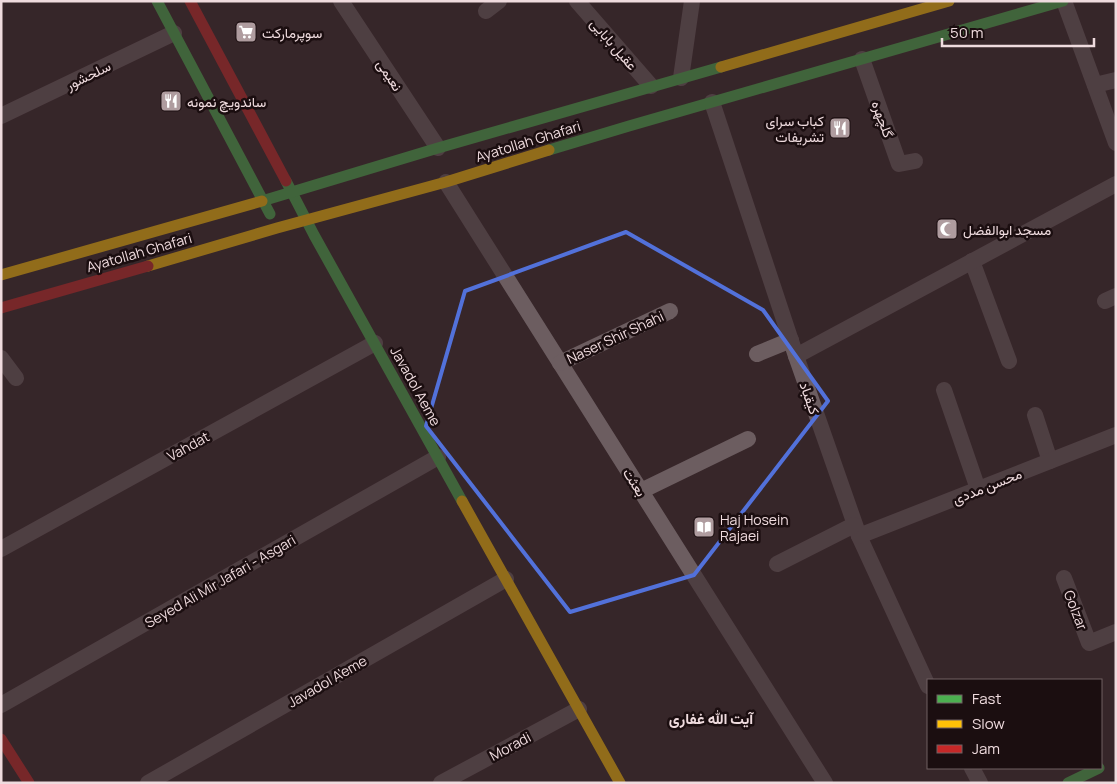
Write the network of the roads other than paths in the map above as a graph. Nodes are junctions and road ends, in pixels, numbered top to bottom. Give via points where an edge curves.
1 (158, 1) edge
2 (190, 1) edge
3 (341, 1) edge
4 (577, 1) edge
5 (692, 1) edge
6 (949, 1) edge
7 (1064, 1) edge
8 (174, 33) junction
9 (862, 59) junction
10 (681, 78) junction
11 (1116, 80) edge
12 (1095, 85) junction
13 (651, 86) junction
14 (712, 102) junction
15 (1, 116) edge
16 (1116, 143) edge
17 (438, 148) junction
18 (915, 161) dead end
19 (446, 182) junction
20 (1116, 184) edge
21 (291, 192) junction
22 (264, 201) junction
23 (306, 220) junction
24 (278, 228) junction
25 (972, 261) junction
26 (1, 275) edge
27 (1, 308) edge
28 (670, 311) dead end
29 (791, 340) junction
30 (375, 343) junction
31 (757, 354) dead end
32 (796, 356) junction
33 (1, 358) edge
34 (1009, 361) dead end
35 (560, 363) junction
36 (16, 378) dead end
37 (944, 390) dead end
38 (1035, 415) dead end
39 (1116, 435) edge
40 (748, 439) dead end
41 (438, 457) junction
42 (1050, 460) junction
43 (978, 489) junction
44 (641, 491) junction
45 (856, 531) junction
46 (1, 549) edge
47 (776, 564) dead end
48 (1064, 578) dead end
49 (506, 579) junction
50 (1116, 632) edge
51 (927, 684) edge
52 (1, 705) edge
53 (579, 709) junction
54 (1, 739) edge
55 (973, 769) edge
56 (1097, 769) edge
57 (29, 783) edge
58 (148, 783) edge
59 (441, 783) edge
60 (620, 783) edge
61 (825, 783) edge
62 (980, 783) edge
63 (1068, 783) edge

1 - 8 main road
2 - 21 main road, Javadol Aeme
3 - 17 street, نعیمی
4 - 13 street, عقیل بابایی
5 - 10 street
6 - 10 main road, Ayatollah Ghafari
7 - 9 main road, Ayatollah Ghafari
7 - 12 street
8 - 15 street, سلحشور
8 - 22 main road
9 - 14 main road, Ayatollah Ghafari
9 - 18 street, گلچهره via 899,164
10 - 13 main road, Ayatollah Ghafari
11 - 12 street
12 - 16 street
13 - 17 main road, Ayatollah Ghafari
14 - 19 main road, Ayatollah Ghafari
14 - 29 street, کیقباد
17 - 21 main road, Ayatollah Ghafari
19 - 23 main road, Ayatollah Ghafari
19 - 35 street, بعثت
20 - 25 street
21 - 22 main road, Ayatollah Ghafari
21 - 23 main road, Javadol Aeme
22 - 24 main road
22 - 26 main road, Ayatollah Ghafari
23 - 24 main road, Ayatollah Ghafari
23 - 30 main road, Javadol Aeme
24 - 27 main road, Ayatollah Ghafari
25 - 32 street
25 - 34 street
28 - 35 street, Naser Shir Shahi
29 - 31 street
29 - 32 street, کیقباد
30 - 41 main road, Javadol Aeme
30 - 46 street, Vahdat
32 - 45 street, کیقباد
33 - 36 street
35 - 44 street, بعثت
37 - 43 street
38 - 42 street
39 - 42 street, محسن مددی
40 - 44 street
41 - 49 main road, Javadol Aeme
41 - 52 street, Seyed Ali Mir Jafari - Asgari
42 - 43 street, محسن مددی
43 - 45 street, محسن مددی
44 - 61 street, بعثت
45 - 47 street, محسن مددی
45 - 51 street, کیقباد
48 - 50 street, Golzar via 1089,643
49 - 53 main road, Javadol Aeme
49 - 58 street, Javadol A'eme
53 - 59 street, Moradi
53 - 60 main road, Javadol Aeme
54 - 57 main road
55 - 62 street
56 - 63 main road

